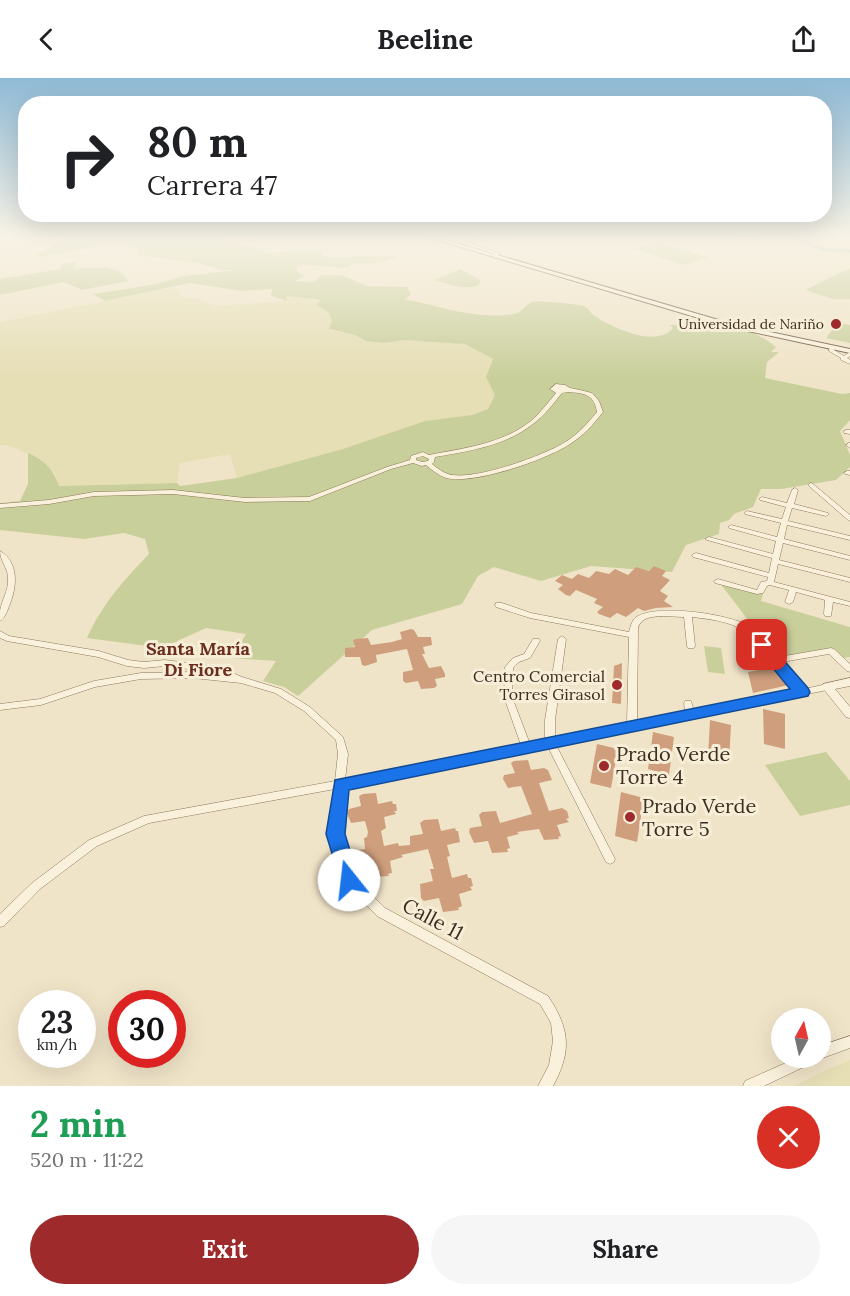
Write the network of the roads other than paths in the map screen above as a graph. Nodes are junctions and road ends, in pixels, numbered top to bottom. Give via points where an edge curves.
1 (592, 284) edge
2 (849, 356) edge
3 (429, 460) junction
4 (811, 485) dead end
5 (795, 490) dead end
6 (762, 499) dead end
7 (0, 506) edge
8 (791, 506) junction
9 (747, 513) dead end
10 (826, 514) dead end
11 (850, 519) edge
12 (784, 523) junction
13 (731, 527) dead end
14 (850, 538) edge
15 (709, 540) dead end
16 (781, 540) junction
17 (0, 553) edge
18 (696, 555) dead end
19 (850, 558) edge
20 (776, 559) junction
21 (771, 579) junction
22 (850, 580) edge
23 (718, 581) dead end
24 (793, 589) junction
25 (829, 599) junction
26 (789, 602) dead end
27 (850, 604) edge
28 (499, 605) dead end
29 (828, 614) dead end
30 (688, 615) junction
31 (0, 618) edge
32 (0, 634) edge
33 (633, 634) junction
34 (562, 639) dead end
35 (536, 641) dead end
36 (691, 646) dead end
37 (781, 659) dead end
38 (850, 669) edge
39 (241, 680) junction
40 (850, 681) edge
41 (827, 687) junction
42 (802, 692) junction
43 (688, 703) dead end
44 (0, 707) edge
45 (690, 714) junction
46 (850, 714) edge
47 (632, 726) junction
48 (550, 742) junction
49 (525, 747) junction
50 (341, 785) junction
51 (610, 859) dead end
52 (0, 922) edge
53 (850, 1042) edge
54 (831, 1049) edge
55 (789, 1068) edge
56 (545, 1086) edge
57 (750, 1086) edge

1 - 2 main road
3 - 3 street via 511,438 534,421 560,392 590,394 596,399 600,412 583,433 524,464 449,477 440,474
3 - 7 street via 389,468 310,499 245,500 173,492
4 - 11 street
5 - 8 street
6 - 8 street
8 - 10 street
8 - 12 street
9 - 12 street
12 - 14 street
12 - 16 street
13 - 16 street
15 - 20 street
16 - 19 street
16 - 20 street
17 - 31 street via 12,569 8,599
18 - 21 street
20 - 21 street
20 - 22 street
21 - 23 street via 757,592
21 - 24 street
24 - 25 street
24 - 26 street
25 - 27 street
25 - 29 street
28 - 33 street via 530,615
30 - 33 street via 642,616
30 - 36 street
30 - 42 street via 736,623 748,629
32 - 39 street via 127,663 165,663 224,671
33 - 47 street
34 - 48 street
35 - 49 street via 527,656 509,667 508,697
37 - 38 street via 831,651
39 - 44 street via 193,675 141,676 94,684 41,702
39 - 50 street, Calle 11 via 278,691 307,709 340,739
40 - 41 street
41 - 42 street
41 - 46 street
42 - 45 street via 766,694
43 - 45 street
45 - 47 street
47 - 48 street
48 - 49 street
48 - 51 street
49 - 50 street
50 - 52 street via 148,819 93,843 36,886
50 - 56 street, Calle 11 via 335,834 349,880 381,912 544,1000 558,1025 559,1046 551,1079
53 - 54 street
55 - 57 street

